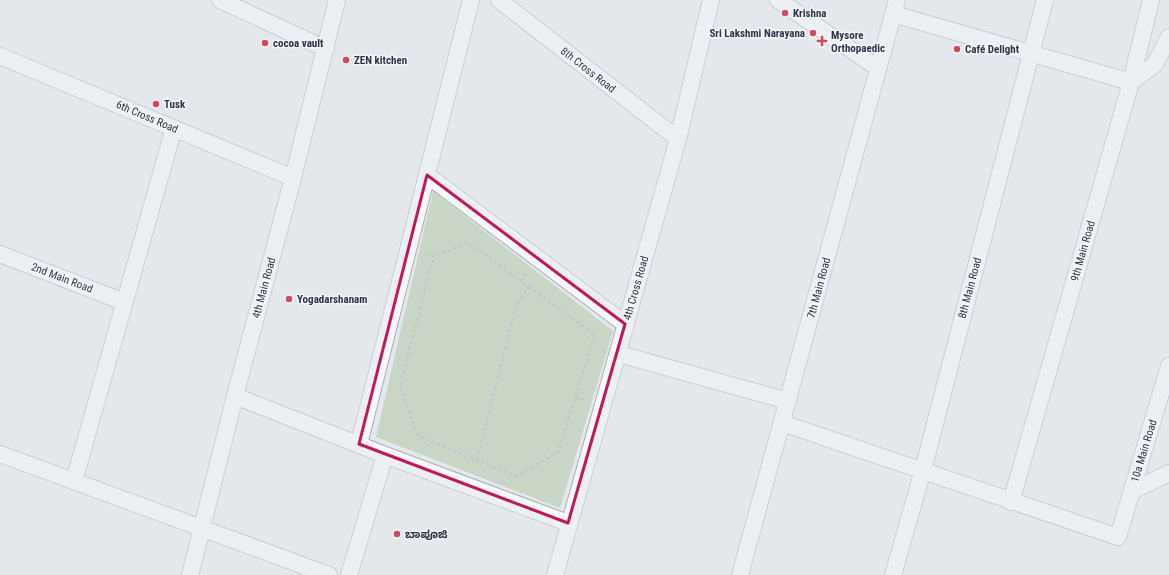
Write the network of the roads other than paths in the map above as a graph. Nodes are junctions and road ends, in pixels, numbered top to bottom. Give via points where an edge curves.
1 (220, 0) edge
2 (337, 0) edge
3 (471, 0) edge
4 (498, 0) edge
5 (712, 0) edge
6 (778, 0) edge
7 (1045, 0) edge
8 (1151, 0) edge
9 (895, 7) edge
10 (1169, 37) edge
11 (326, 49) junction
12 (1031, 53) junction
13 (0, 56) edge
14 (878, 68) junction
15 (1131, 82) junction
16 (174, 128) junction
17 (678, 139) junction
18 (427, 175) junction
19 (293, 178) junction
20 (0, 254) edge
21 (124, 302) junction
22 (625, 324) junction
23 (618, 354) junction
24 (1169, 366) edge
25 (235, 396) junction
26 (788, 401) junction
27 (782, 423) junction
28 (360, 444) junction
29 (0, 454) edge
30 (385, 455) junction
31 (923, 470) junction
32 (1169, 473) edge
33 (74, 482) junction
34 (1132, 491) junction
35 (1012, 502) junction
36 (568, 523) junction
37 (203, 529) junction
38 (190, 575) edge
39 (329, 575) edge
40 (349, 575) edge
41 (555, 575) edge
42 (740, 575) edge
43 (893, 575) edge

1 - 11 street
2 - 11 street, 4th Main Road
3 - 18 street
4 - 17 street, 8th Cross Road
5 - 17 street, 4th Cross Road
6 - 14 street
7 - 12 street, 8th Main Road
8 - 15 street, 9th Main Road
9 - 12 street
9 - 14 street, 7th Main Road
10 - 15 street via 1155,64
11 - 19 street, 4th Main Road
12 - 15 street
12 - 31 street, 8th Main Road
13 - 16 street, 6th Cross Road
14 - 26 street, 7th Main Road
15 - 35 street, 9th Main Road
16 - 19 street, 6th Cross Road
16 - 21 street
17 - 22 street, 4th Cross Road
18 - 22 street
18 - 28 street
19 - 25 street, 4th Main Road
20 - 21 street, 2nd Main Road
21 - 33 street
22 - 23 street, 4th Cross Road
23 - 26 street
23 - 36 street, 4th Cross Road
24 - 34 street, 10a Main Road
25 - 28 street
25 - 37 street, 4th Main Road
26 - 27 street, 7th Main Road
27 - 31 street
27 - 42 street, 7th Main Road
28 - 30 street
29 - 33 street
30 - 36 street
30 - 40 street
31 - 35 street
31 - 43 street, 8th Main Road
32 - 34 street
33 - 37 street
34 - 35 street, 10a Main Road via 1118,537
36 - 41 street, 4th Cross Road
37 - 38 street, 4th Main Road
37 - 39 street

